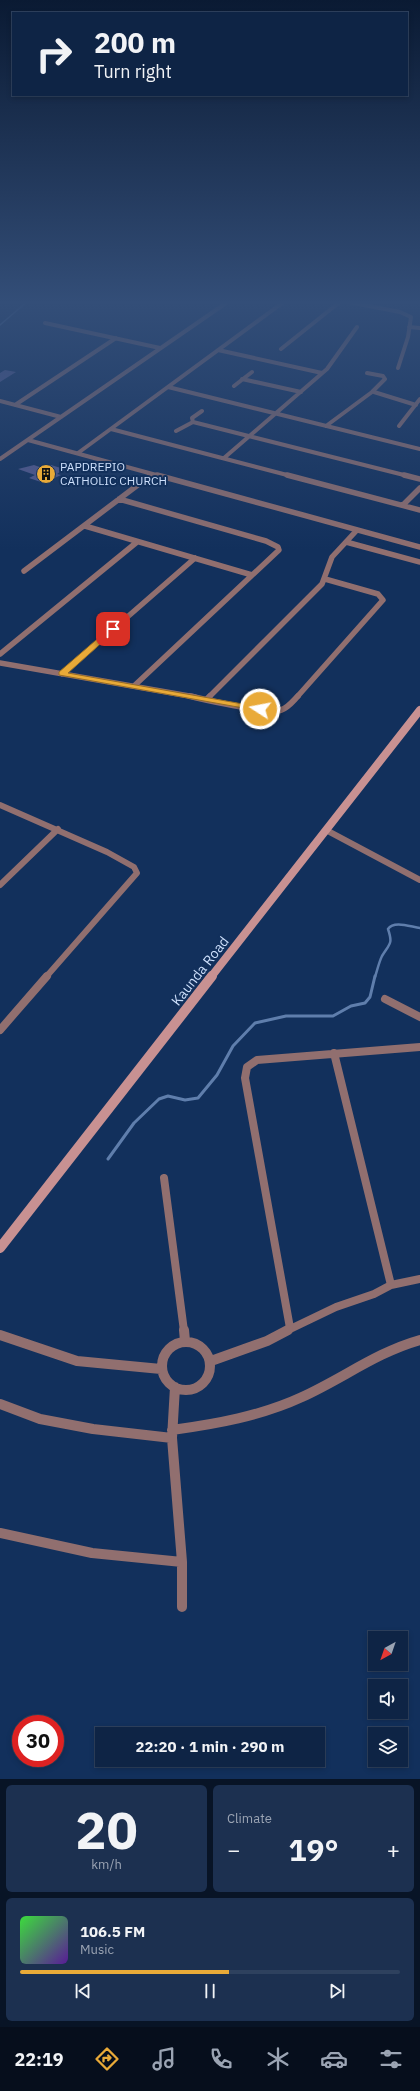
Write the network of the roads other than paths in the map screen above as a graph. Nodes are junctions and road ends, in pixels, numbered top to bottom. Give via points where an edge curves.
1 (47, 384) edge
2 (108, 384) edge
3 (172, 384) edge
4 (236, 384) edge
5 (265, 384) edge
6 (310, 384) edge
7 (381, 384) edge
8 (234, 386) dead end
9 (168, 387) junction
10 (301, 392) junction
11 (374, 392) junction
12 (420, 399) edge
13 (0, 401) edge
14 (15, 405) junction
15 (416, 405) junction
16 (202, 411) dead end
17 (276, 414) junction
18 (61, 417) junction
19 (193, 422) junction
20 (326, 426) junction
21 (399, 426) dead end
22 (111, 429) junction
23 (176, 431) dead end
24 (250, 435) junction
25 (28, 440) junction
26 (420, 449) edge
27 (78, 453) junction
28 (224, 458) junction
29 (0, 460) edge
30 (152, 474) junction
31 (420, 479) edge
32 (420, 488) edge
33 (119, 499) junction
34 (403, 505) junction
35 (420, 510) edge
36 (85, 526) junction
37 (357, 530) junction
38 (137, 542) junction
39 (346, 542) junction
40 (420, 547) edge
41 (195, 558) junction
42 (420, 562) edge
43 (24, 571) dead end
44 (252, 575) junction
45 (325, 579) junction
46 (0, 654) edge
47 (0, 663) edge
48 (62, 674) junction
49 (134, 686) junction
50 (207, 699) junction
51 (420, 710) edge
52 (417, 720) edge
53 (0, 805) edge
54 (58, 828) junction
55 (326, 830) junction
56 (420, 880) edge
57 (0, 885) edge
58 (385, 999) dead end
59 (420, 1017) edge
60 (0, 1030) edge
61 (420, 1047) edge
62 (334, 1052) junction
63 (164, 1178) dead end
64 (0, 1248) edge
65 (420, 1279) edge
66 (391, 1285) junction
67 (290, 1328) junction
68 (0, 1335) edge
69 (420, 1340) edge
70 (185, 1341) junction
71 (211, 1361) junction
72 (161, 1369) junction
73 (175, 1387) junction
74 (0, 1404) edge
75 (172, 1434) junction
76 (0, 1533) edge
77 (182, 1562) junction
78 (182, 1607) dead end

1 - 14 street
2 - 18 street
3 - 9 street
4 - 8 street
5 - 10 street
6 - 10 street
7 - 11 street
9 - 17 street
9 - 22 street
10 - 17 street
11 - 15 street
11 - 20 street via 350,406
12 - 15 street
13 - 14 street
14 - 18 street
15 - 21 street
16 - 19 street via 192,418
17 - 20 street
17 - 24 street
18 - 25 street
19 - 23 street
19 - 24 street
20 - 26 street
22 - 27 street
22 - 28 street
24 - 28 street
24 - 31 street
25 - 27 street
25 - 29 street
27 - 30 street
28 - 34 street
30 - 33 street
30 - 37 street
32 - 34 street
33 - 36 street
33 - 44 street via 266,541 278,547 277,553
34 - 35 street
36 - 38 street
36 - 43 street
37 - 39 street
37 - 40 street
38 - 41 street
38 - 46 street
39 - 42 street
39 - 45 street via 332,557
41 - 44 street
41 - 48 street
44 - 49 street
45 - 50 street
45 - 50 street via 378,594 384,600 288,707 281,710 260,709
47 - 48 street
48 - 49 street
49 - 50 street
51 - 52 main road, Kaunda Road
52 - 55 main road, Kaunda Road
53 - 54 street
54 - 57 street
54 - 60 street via 134,867 137,873
55 - 56 street
55 - 64 main road, Kaunda Road
58 - 59 street
61 - 62 street
62 - 66 street
62 - 67 street via 257,1060 247,1067 245,1078
63 - 70 street
65 - 66 street
66 - 67 street
67 - 71 street via 267,1341
68 - 72 street via 77,1361
69 - 75 street via 405,1343 379,1354 304,1396 274,1409
70 - 71 street via 201,1346
70 - 72 street via 173,1345 166,1351
71 - 73 street via 211,1371 200,1386 190,1389
72 - 73 street via 165,1378
73 - 75 street
74 - 75 street via 40,1419 93,1429
75 - 77 street
76 - 77 street via 92,1553
77 - 78 street

